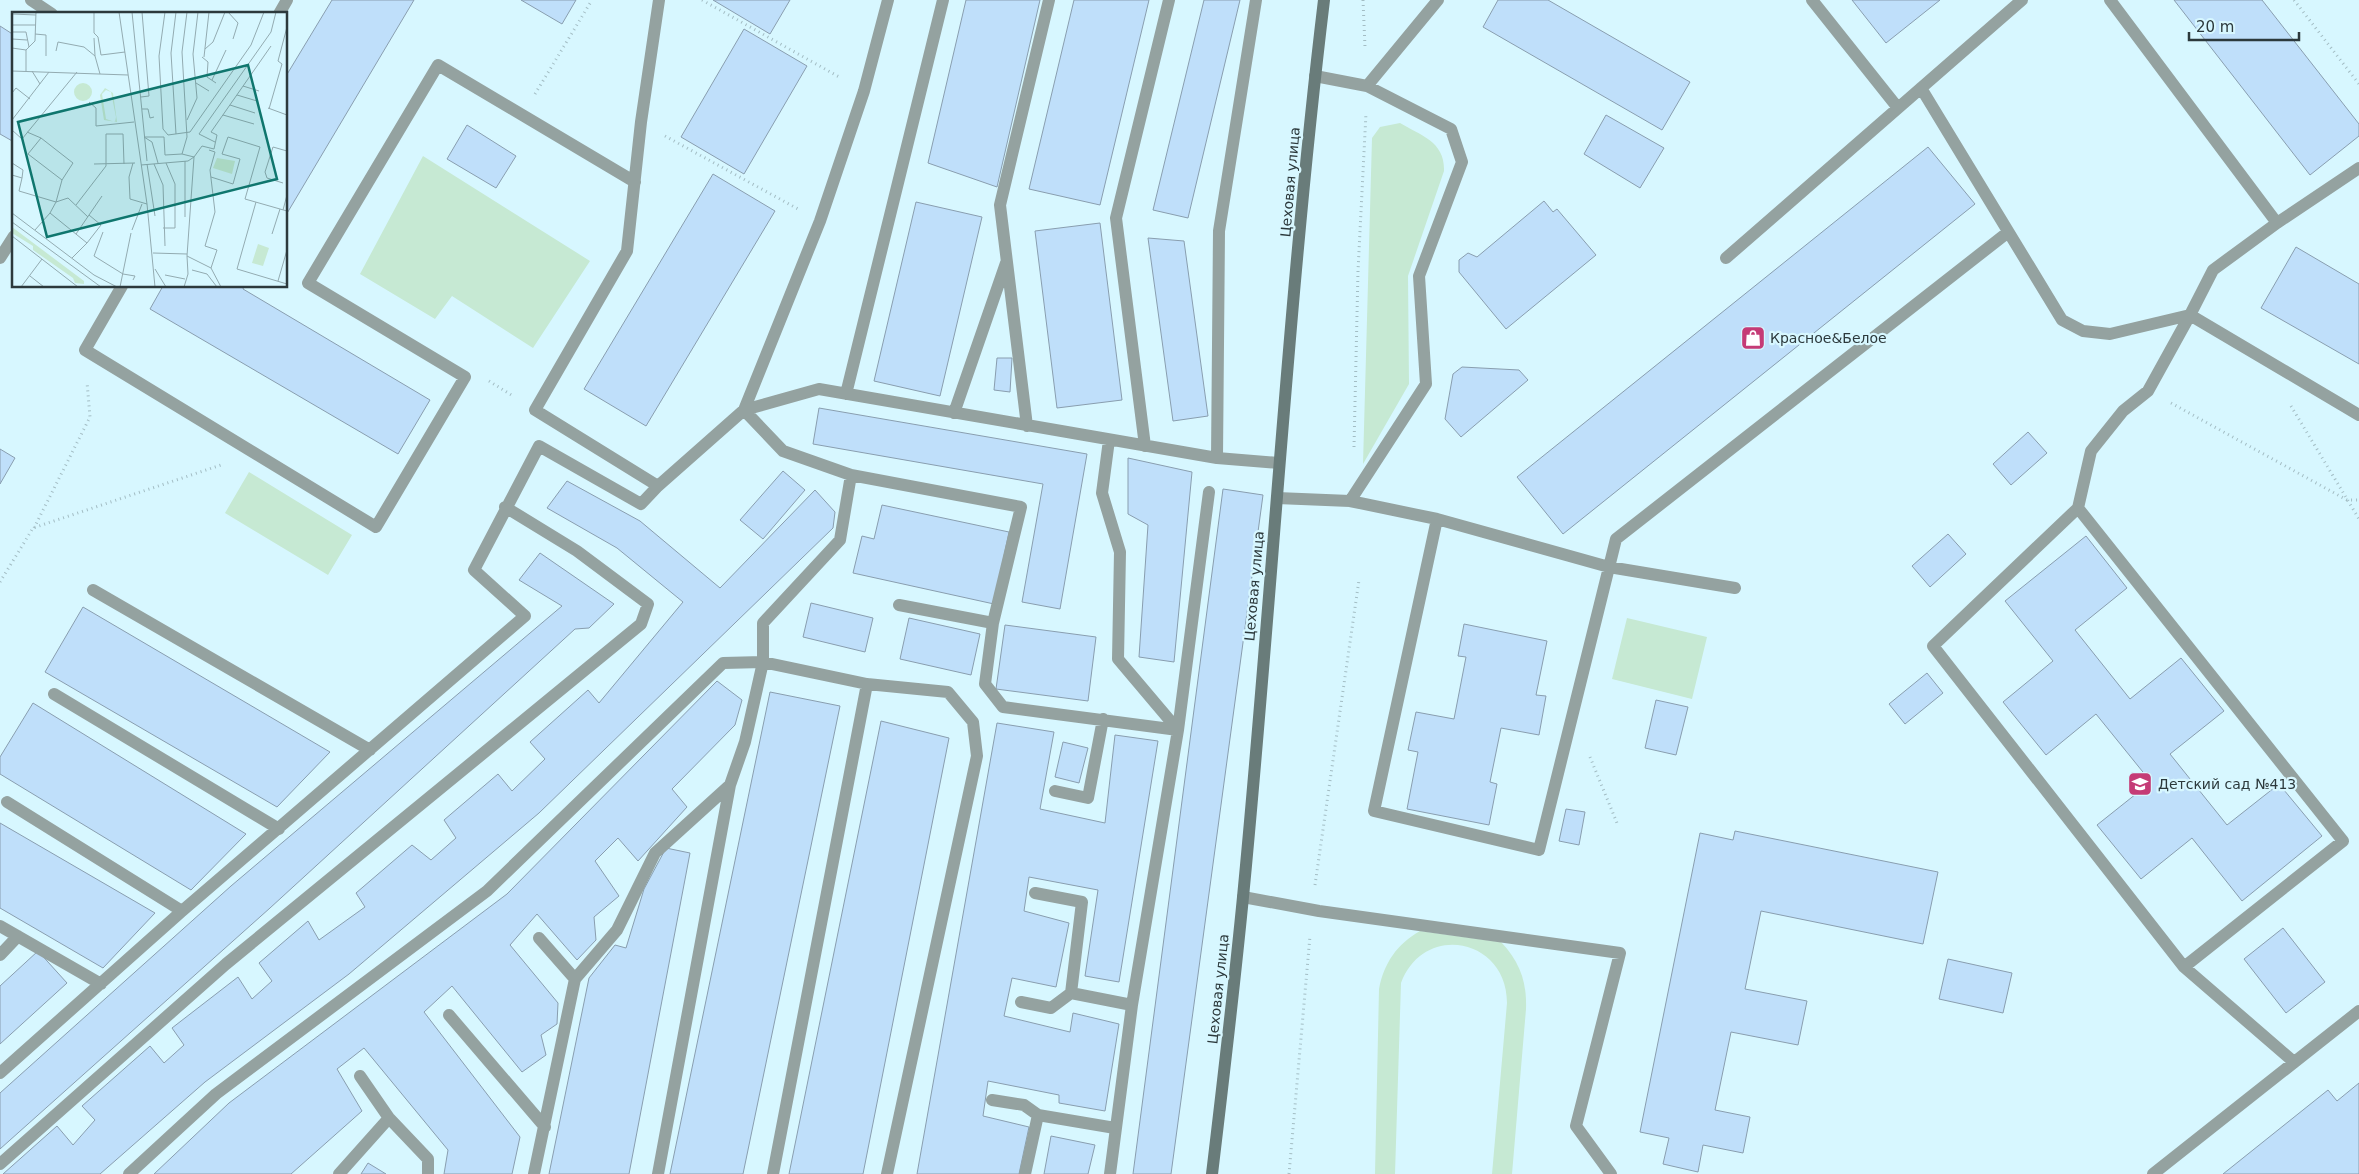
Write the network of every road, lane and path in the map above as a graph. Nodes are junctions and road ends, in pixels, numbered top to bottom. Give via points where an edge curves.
1 (31, 0) edge
2 (287, 0) edge
3 (592, 0) edge
4 (659, 0) edge
5 (702, 0) edge
6 (888, 0) edge
7 (942, 0) edge
8 (1049, 0) edge
9 (1169, 0) edge
10 (1256, 0) edge
11 (1324, 0) edge
12 (1363, 0) edge
13 (1438, 0) edge
14 (1812, 0) edge
15 (2022, 0) edge
16 (2110, 0) edge
17 (2294, 0) edge
18 (49, 12) edge
19 (280, 12) edge
20 (1315, 76) junction
21 (2359, 84) edge
22 (1367, 86) junction
23 (1921, 88) junction
24 (864, 91) junction
25 (532, 100) dead end
26 (1898, 108) junction
27 (641, 122) junction
28 (2359, 168) edge
29 (635, 182) junction
30 (820, 221) junction
31 (2277, 223) junction
32 (2007, 233) junction
33 (12, 239) edge
34 (0, 258) edge
35 (1726, 258) dead end
36 (1007, 260) junction
37 (121, 288) edge
38 (2190, 315) junction
39 (85, 350) junction
40 (465, 377) junction
41 (2148, 391) junction
42 (846, 394) junction
43 (2288, 400) dead end
44 (535, 410) junction
45 (744, 410) junction
46 (954, 413) junction
47 (2359, 415) edge
48 (1027, 426) junction
49 (1109, 440) junction
50 (1145, 446) junction
51 (1354, 449) dead end
52 (255, 454) junction
53 (1217, 458) junction
54 (1279, 463) junction
55 (851, 475) junction
56 (658, 486) junction
57 (1209, 492) dead end
58 (1277, 498) junction
59 (2347, 500) junction
60 (2359, 500) edge
61 (1350, 501) junction
62 (505, 507) junction
63 (2078, 508) junction
64 (1437, 519) junction
65 (2359, 519) edge
66 (33, 528) junction
67 (1609, 567) junction
68 (1359, 580) dead end
69 (0, 582) edge
70 (1735, 588) dead end
71 (93, 590) dead end
72 (899, 605) dead end
73 (993, 623) junction
74 (763, 662) junction
75 (867, 684) junction
76 (54, 694) dead end
77 (1573, 717) junction
78 (1102, 720) junction
79 (1178, 730) junction
80 (370, 750) junction
81 (730, 785) junction
82 (1055, 791) dead end
83 (7, 802) dead end
84 (1617, 823) dead end
85 (279, 829) junction
86 (1035, 894) dead end
87 (1243, 897) junction
88 (1312, 910) junction
89 (182, 911) junction
90 (0, 926) edge
91 (18, 936) junction
92 (539, 938) dead end
93 (0, 955) edge
94 (2184, 967) junction
95 (575, 979) junction
96 (101, 984) junction
97 (1070, 994) junction
98 (1021, 1002) dead end
99 (1132, 1005) junction
100 (2359, 1011) edge
101 (449, 1015) dead end
102 (2294, 1062) junction
103 (0, 1073) edge
104 (360, 1076) dead end
105 (992, 1100) dead end
106 (1038, 1115) junction
107 (389, 1118) junction
108 (545, 1127) junction
109 (1115, 1128) junction
110 (0, 1164) edge
111 (130, 1174) edge
112 (339, 1174) edge
113 (428, 1174) edge
114 (534, 1174) edge
115 (658, 1174) edge
116 (773, 1174) edge
117 (887, 1174) edge
118 (1025, 1174) edge
119 (1110, 1174) edge
120 (1212, 1174) edge
121 (1289, 1174) edge
122 (1611, 1174) edge
123 (2153, 1174) edge

1 - 18 lane
2 - 19 lane
3 - 25 path
4 - 27 lane
5 - 24 path
6 - 24 lane
7 - 42 lane
8 - 36 lane via 1000,205
9 - 50 lane via 1116,218
10 - 53 lane via 1218,231
11 - 20 main road, Цеховая улица
12 - 22 path
13 - 22 lane
14 - 26 lane
15 - 23 lane
16 - 31 lane
17 - 21 path
20 - 22 lane
20 - 54 main road, Цеховая улица
22 - 51 path
22 - 61 lane via 1451,129 1462,162 1418,276 1426,384
23 - 26 lane
23 - 32 lane
24 - 30 lane
26 - 35 lane
27 - 29 lane
27 - 30 path
28 - 31 lane
29 - 40 lane via 438,65 308,283
29 - 44 lane via 627,251
30 - 45 lane
31 - 38 lane via 2213,270
32 - 38 lane via 2062,320 2083,332 2110,334
32 - 67 lane via 1616,539
33 - 34 lane
36 - 46 lane
36 - 48 lane
37 - 39 lane
38 - 41 lane
38 - 47 lane
39 - 52 lane
39 - 66 path via 90,417
40 - 44 path via 485,378
40 - 52 lane via 376,527
41 - 59 path
41 - 63 lane via 2123,411 2091,451
42 - 45 lane via 819,389
42 - 46 lane
43 - 59 path
44 - 56 lane
45 - 55 lane via 783,451
45 - 56 lane
46 - 48 lane
48 - 49 lane
49 - 50 lane
49 - 79 lane via 1102,492 1120,552 1118,659
50 - 53 lane
52 - 66 path
53 - 54 lane
54 - 58 main road, Цеховая улица
55 - 73 lane via 1021,507
55 - 74 lane via 840,540 763,623
56 - 62 lane via 641,504 539,446
57 - 79 lane
58 - 61 lane
58 - 87 main road, Цеховая улица
59 - 60 path
59 - 65 path
61 - 64 lane
62 - 80 lane via 474,570 525,616
62 - 110 lane via 577,551 648,604 641,624 226,964
63 - 94 lane via 1933,646
63 - 94 lane via 2343,841
64 - 67 lane
64 - 77 lane via 1374,811 1539,850
66 - 69 path
67 - 70 lane
67 - 77 lane
68 - 88 path
71 - 80 lane
72 - 73 lane
73 - 78 lane via 986,684 1003,707
74 - 75 lane
74 - 81 lane via 745,742
74 - 111 lane via 723,663 487,891 216,1094
75 - 116 lane
75 - 117 lane via 948,692 973,722 977,756
76 - 85 lane
77 - 84 path
78 - 79 lane
78 - 82 lane via 1088,798
79 - 99 lane
80 - 85 lane
81 - 95 lane via 655,853 617,930
81 - 115 lane
83 - 89 lane
85 - 89 lane
86 - 97 lane via 1082,902
87 - 88 lane
87 - 120 main road, Цеховая улица
88 - 121 path
88 - 122 lane via 1620,953 1576,1126
89 - 96 lane
90 - 91 lane
91 - 93 lane
91 - 96 lane
92 - 95 lane
94 - 102 lane
95 - 108 lane
96 - 103 lane
97 - 98 lane via 1051,1008
97 - 99 lane
99 - 109 lane
100 - 102 lane
101 - 108 lane
102 - 123 lane
104 - 107 lane
105 - 106 lane via 1024,1105
106 - 109 lane
106 - 118 lane
107 - 112 lane
107 - 113 lane via 428,1159
108 - 114 lane
109 - 119 lane

